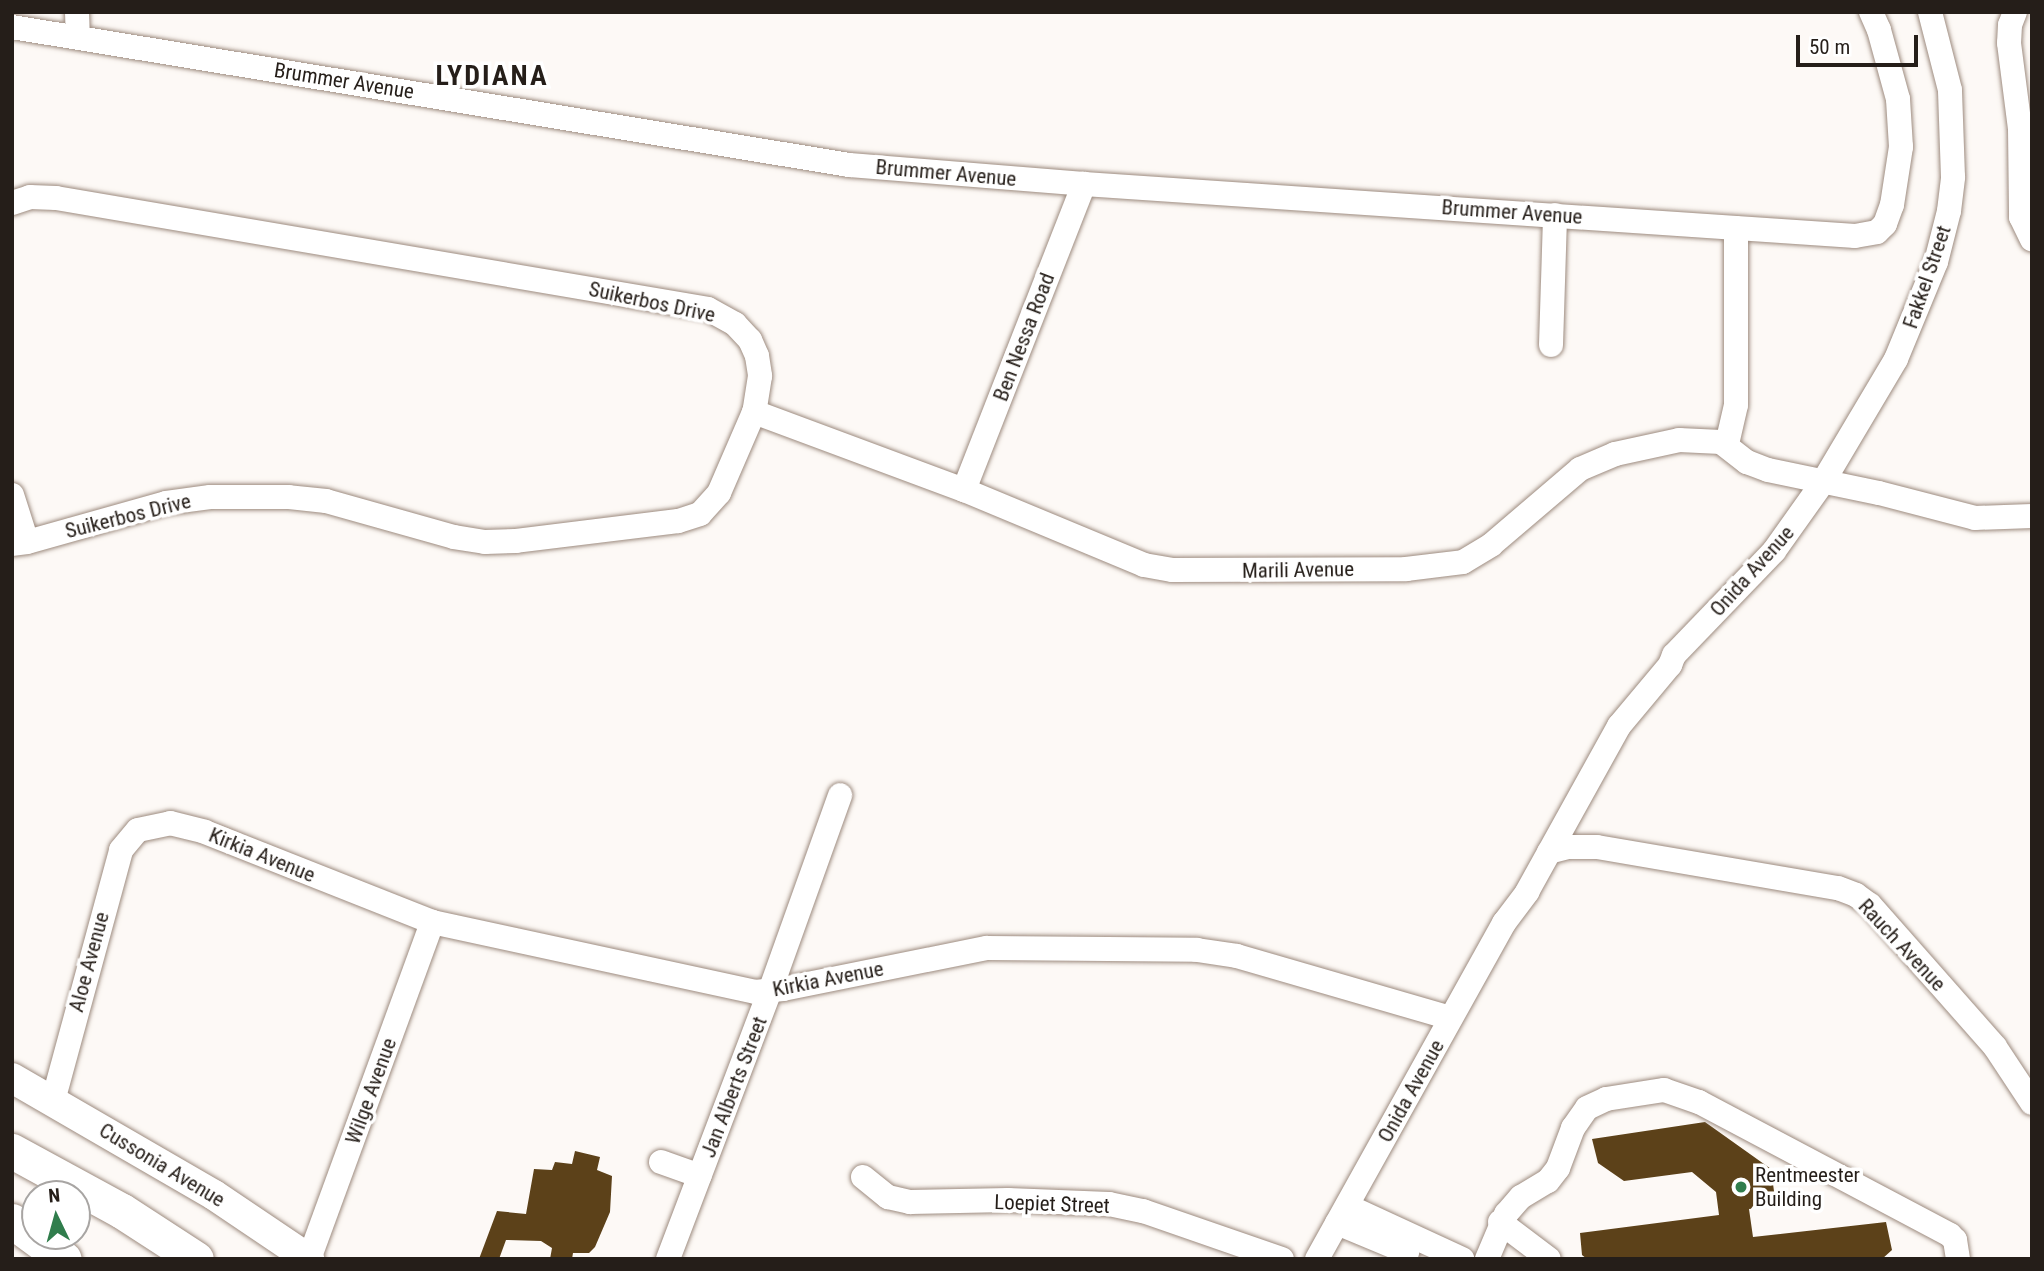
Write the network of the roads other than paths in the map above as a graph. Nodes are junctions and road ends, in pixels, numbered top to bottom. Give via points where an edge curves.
1 (77, 12) edge
2 (1871, 12) edge
3 (1930, 12) edge
4 (2015, 12) edge
5 (12, 27) edge
6 (78, 37) junction
7 (1084, 184) junction
8 (12, 204) edge
9 (1555, 215) junction
10 (1736, 228) junction
11 (2032, 240) edge
12 (1551, 345) dead end
13 (754, 412) junction
14 (1727, 444) junction
15 (1823, 482) junction
16 (964, 490) junction
17 (12, 495) edge
18 (2032, 516) edge
19 (19, 543) edge
20 (1674, 655) junction
21 (840, 795) dead end
22 (1570, 811) junction
23 (138, 830) joint
24 (1597, 847) junction
25 (1549, 852) junction
26 (432, 922) junction
27 (1504, 923) junction
28 (770, 991) junction
29 (1450, 1018) junction
30 (12, 1078) edge
31 (52, 1101) junction
32 (2032, 1103) edge
33 (12, 1151) edge
34 (12, 1158) edge
35 (661, 1162) dead end
36 (699, 1176) junction
37 (863, 1177) dead end
38 (49, 1180) edge
39 (91, 1206) edge
40 (1342, 1214) junction
41 (12, 1221) edge
42 (1500, 1222) junction
43 (1416, 1250) edge
44 (64, 1259) edge
45 (170, 1259) edge
46 (196, 1259) edge
47 (309, 1259) edge
48 (668, 1259) edge
49 (1282, 1259) edge
50 (1317, 1259) edge
51 (1462, 1259) edge
52 (1487, 1259) edge
53 (1549, 1259) edge
54 (1958, 1259) edge

1 - 6 street
2 - 10 street, Brummer Avenue via 1888,62 1901,127 1894,195 1885,224 1877,232 1855,236
3 - 15 street, Fakkel Street via 1947,70 1954,126 1953,177 1942,241 1896,359
4 - 11 street via 2009,43 2020,129 2021,217
5 - 6 street, Brummer Avenue
6 - 7 street, Brummer Avenue via 806,159
7 - 9 street, Brummer Avenue
7 - 16 street, Ben Nessa Road
8 - 13 street, Suikerbos Drive via 30,197 69,200 708,309 735,324 755,350 760,376
9 - 10 street, Brummer Avenue
9 - 12 street
10 - 14 street via 1736,405
13 - 16 street, Marili Avenue
13 - 19 street, Suikerbos Drive via 719,493 700,513 678,522 485,542 318,500 211,497 175,501
14 - 15 street via 1754,465
14 - 16 street, Marili Avenue via 1670,440 1604,458 1569,475 1477,555 1451,564 1406,569 1151,568
15 - 18 street via 1975,518
15 - 20 street, Onida Avenue via 1770,556
17 - 19 street, Suikerbos Drive
20 - 22 street, Onida Avenue via 1619,726
20 - 27 street, Onida Avenue via 1651,667 1607,723 1517,883
21 - 28 street, Jan Alberts Street
22 - 24 street via 1580,834
22 - 25 street, Onida Avenue
23 - 26 street, Kirkia Avenue via 162,823 185,825
23 - 31 street, Aloe Avenue via 117,860
24 - 25 street, Rauch Avenue
24 - 32 street, Rauch Avenue via 1838,888 1860,897 1995,1047
25 - 27 street, Onida Avenue
26 - 28 street, Kirkia Avenue via 746,990
26 - 47 street, Wilge Avenue
27 - 29 street, Onida Avenue
28 - 29 street, Kirkia Avenue via 987,948 1197,950 1237,956
28 - 36 street, Jan Alberts Street
29 - 40 street, Onida Avenue
30 - 31 main road, Cussonia Avenue
31 - 47 main road, Cussonia Avenue via 214,1195
33 - 46 highway via 122,1211
34 - 38 highway
35 - 36 street
36 - 48 street, Jan Alberts Street
37 - 49 street, Loepiet Street via 888,1196 910,1202 1109,1204 1143,1211
39 - 45 highway
40 - 43 street
40 - 50 street, Onida Avenue
41 - 44 highway
42 - 52 street
42 - 53 street
42 - 54 street via 1516,1202 1553,1174 1587,1108 1606,1099 1664,1090 1699,1102 1950,1235
43 - 51 street

